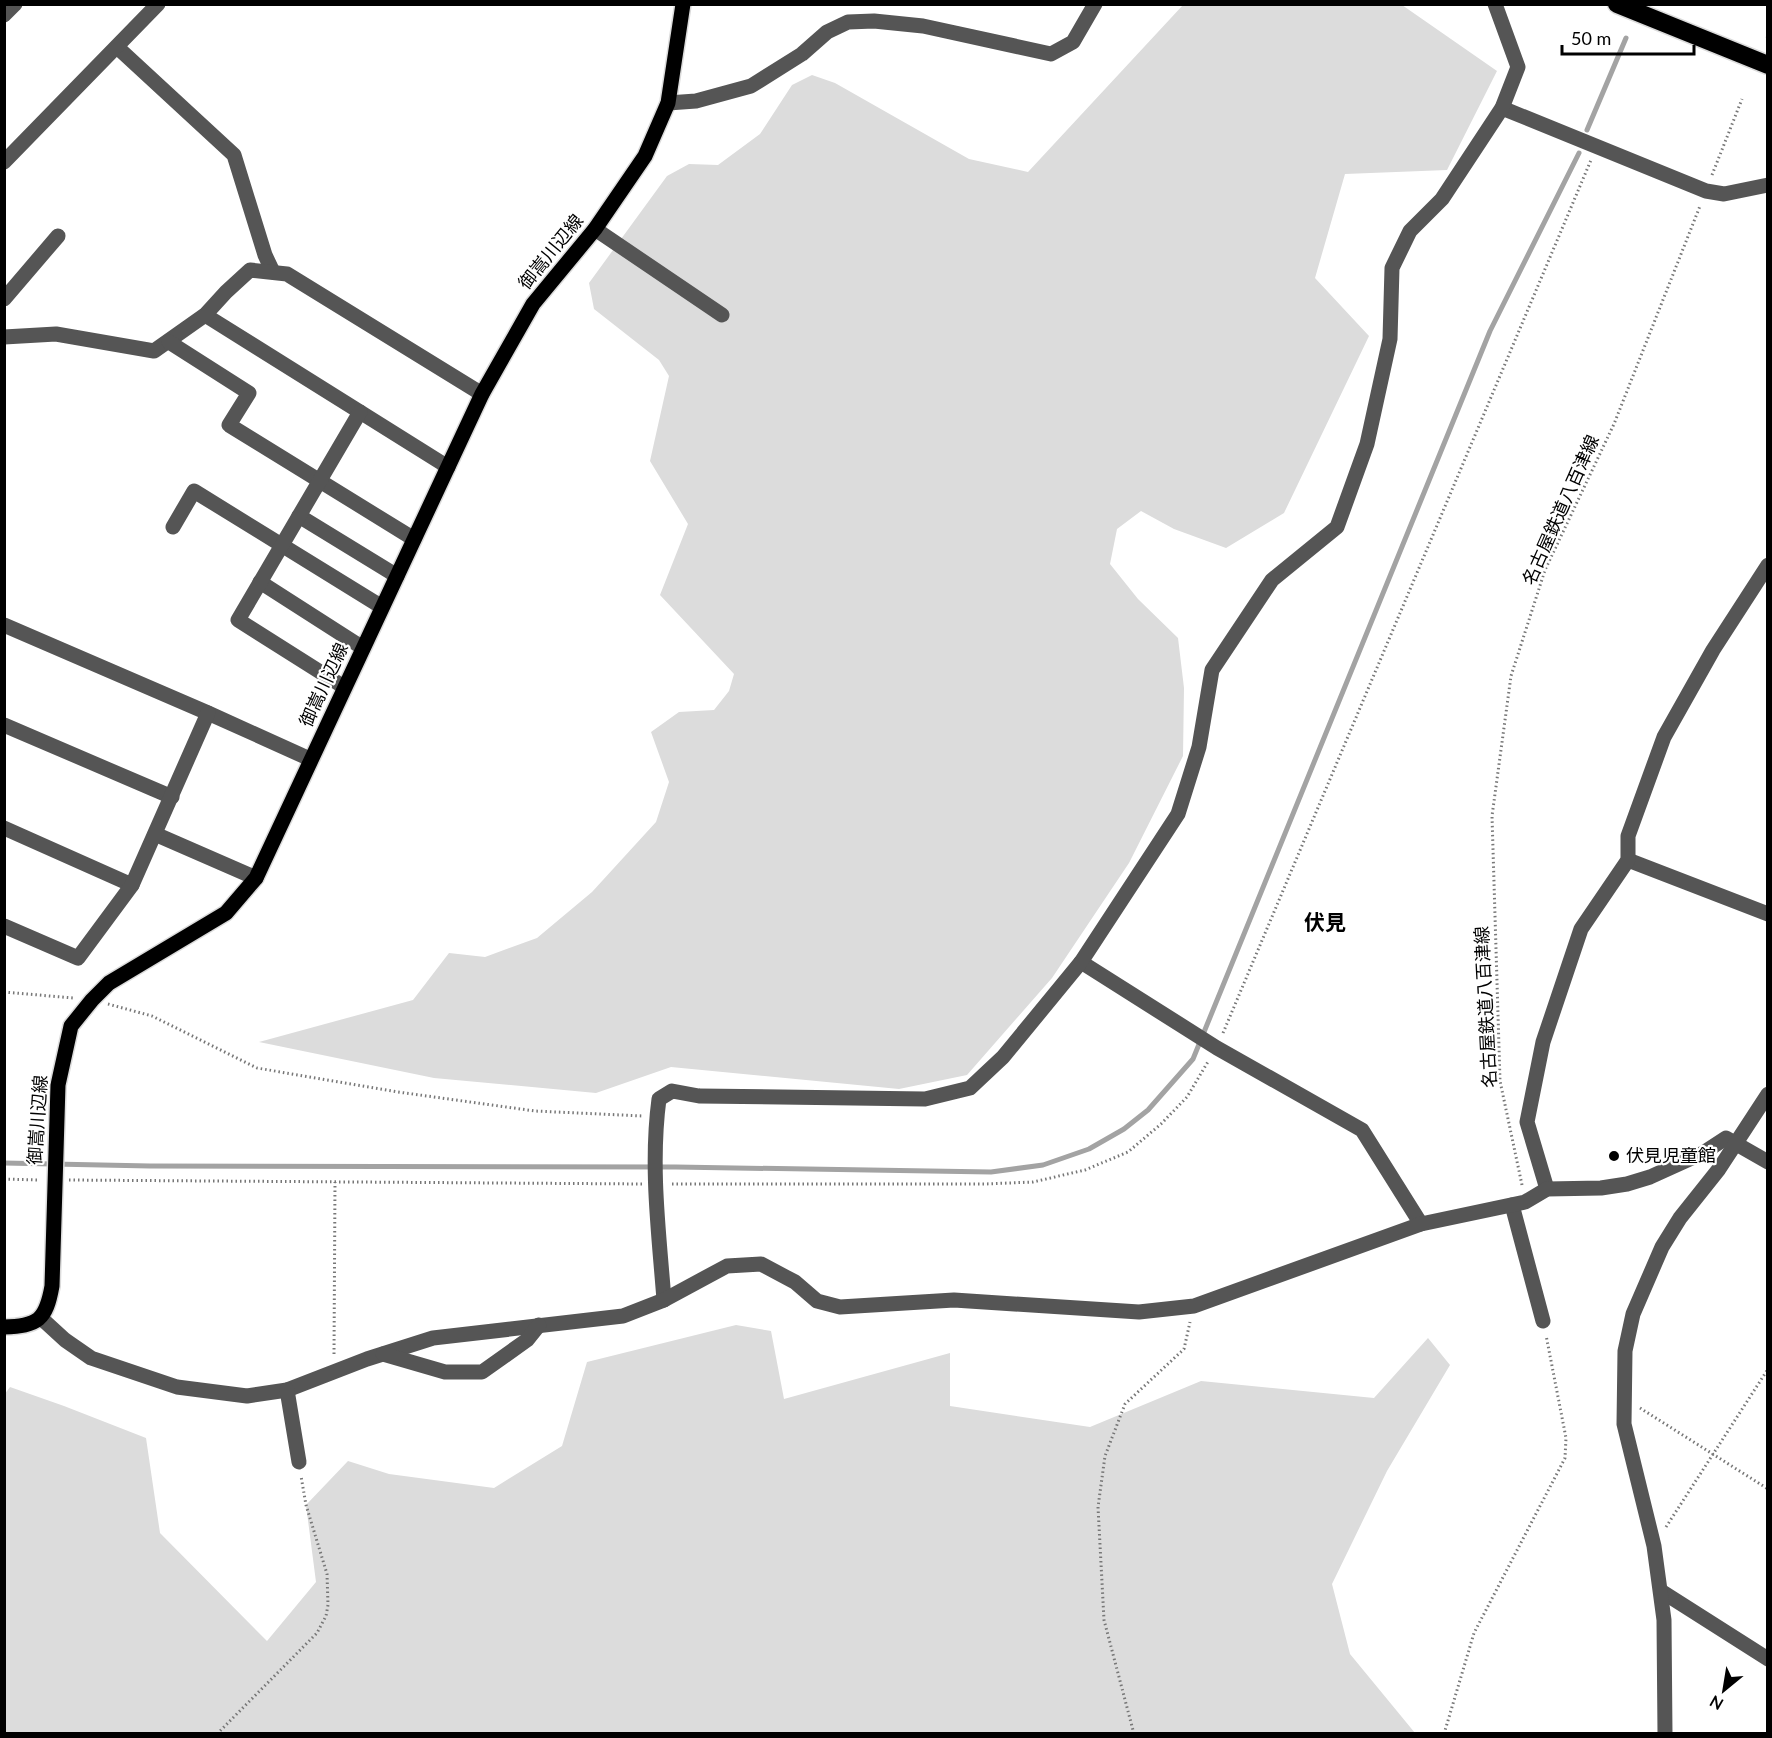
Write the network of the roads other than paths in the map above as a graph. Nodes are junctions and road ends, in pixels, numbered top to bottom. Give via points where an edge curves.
1 (15, 4) edge
2 (158, 4) edge
3 (683, 4) edge
4 (1095, 4) edge
5 (1495, 4) edge
6 (1617, 4) edge
7 (4, 15) edge
8 (117, 47) junction
9 (1767, 65) edge
10 (668, 103) junction
11 (1502, 108) junction
12 (4, 162) edge
13 (1767, 185) edge
14 (596, 229) junction
15 (58, 236) dead end
16 (273, 272) junction
17 (4, 299) edge
18 (205, 315) junction
19 (722, 315) dead end
20 (4, 337) edge
21 (170, 342) junction
22 (482, 394) junction
23 (360, 412) junction
24 (448, 467) junction
25 (321, 480) junction
26 (299, 516) junction
27 (173, 527) dead end
28 (414, 539) junction
29 (282, 546) junction
30 (1767, 565) edge
31 (397, 576) junction
32 (260, 582) junction
33 (382, 607) junction
34 (4, 625) edge
35 (363, 648) junction
36 (344, 687) junction
37 (208, 713) junction
38 (4, 725) edge
39 (310, 759) junction
40 (172, 797) junction
41 (4, 828) edge
42 (155, 834) junction
43 (1628, 860) junction
44 (256, 878) junction
45 (132, 885) junction
46 (1767, 914) edge
47 (4, 926) edge
48 (1081, 962) junction
49 (1767, 1094) edge
50 (1737, 1143) junction
51 (1767, 1162) edge
52 (1547, 1189) junction
53 (1519, 1203) junction
54 (1421, 1224) junction
55 (664, 1300) junction
56 (41, 1318) junction
57 (1543, 1321) road end
58 (539, 1325) junction
59 (4, 1327) edge
60 (383, 1354) junction
61 (286, 1390) junction
62 (299, 1462) road end
63 (1661, 1591) junction
64 (1767, 1659) edge
65 (1665, 1734) edge

1 - 7 street
2 - 8 street
3 - 10 main road, 御嵩川辺線
4 - 10 street via 1073,42 1051,54 923,26 848,22 827,32 802,54 751,87 696,101
5 - 11 street via 1518,67
6 - 9 highway
8 - 12 street
8 - 16 street via 234,155
10 - 14 main road, 御嵩川辺線 via 645,156
11 - 13 street via 1706,191 1724,194
11 - 48 street via 1442,199 1410,231 1392,268 1390,339 1367,444 1336,527 1272,580 1212,670 1199,747 1178,814
14 - 19 street
14 - 22 main road, 御嵩川辺線 via 533,304
15 - 17 street
16 - 18 street via 250,270
16 - 22 street via 287,274
18 - 21 street
18 - 23 street
20 - 21 street via 56,334 154,351
21 - 25 street via 249,393 230,425
22 - 24 main road, 御嵩川辺線
23 - 24 street
23 - 25 street
24 - 28 main road, 御嵩川辺線
25 - 26 street
25 - 28 street
26 - 29 street
26 - 31 street
27 - 29 street via 194,491
28 - 31 main road, 御嵩川辺線
29 - 32 street
29 - 33 street
30 - 43 street via 1664,737 1628,836
31 - 33 main road, 御嵩川辺線
32 - 35 street
32 - 36 street via 238,620
33 - 35 main road, 御嵩川辺線
34 - 37 street
35 - 36 main road, 御嵩川辺線
36 - 39 main road, 御嵩川辺線
37 - 39 street
37 - 40 street
38 - 40 street
39 - 44 main road, 御嵩川辺線
40 - 42 street
41 - 45 street
42 - 44 street
42 - 45 street
43 - 46 street
43 - 52 street via 1581,929 1543,1042 1527,1122
44 - 56 main road, 御嵩川辺線 via 226,914 109,983 71,1026 58,1085 51,1286 49,1305
45 - 47 street via 78,958
48 - 54 street via 1217,1048 1362,1130
48 - 55 street via 1003,1057 970,1088 925,1099 699,1096 672,1091 659,1099 655,1184
49 - 50 street
50 - 51 street
50 - 52 street via 1726,1138 1650,1178 1627,1184
50 - 63 street via 1662,1247 1633,1314 1625,1351 1624,1424
52 - 53 street
53 - 54 street
53 - 57 street
54 - 55 street via 1194,1306 1139,1312 954,1300 840,1307 817,1301 795,1282 761,1264 727,1266
55 - 58 street via 624,1316
56 - 59 main road via 24,1326
56 - 61 street via 91,1358 177,1387 247,1396
58 - 60 street via 433,1338
58 - 60 street via 527,1340 482,1372 445,1372
60 - 61 street
61 - 62 street
63 - 64 street
63 - 65 street

